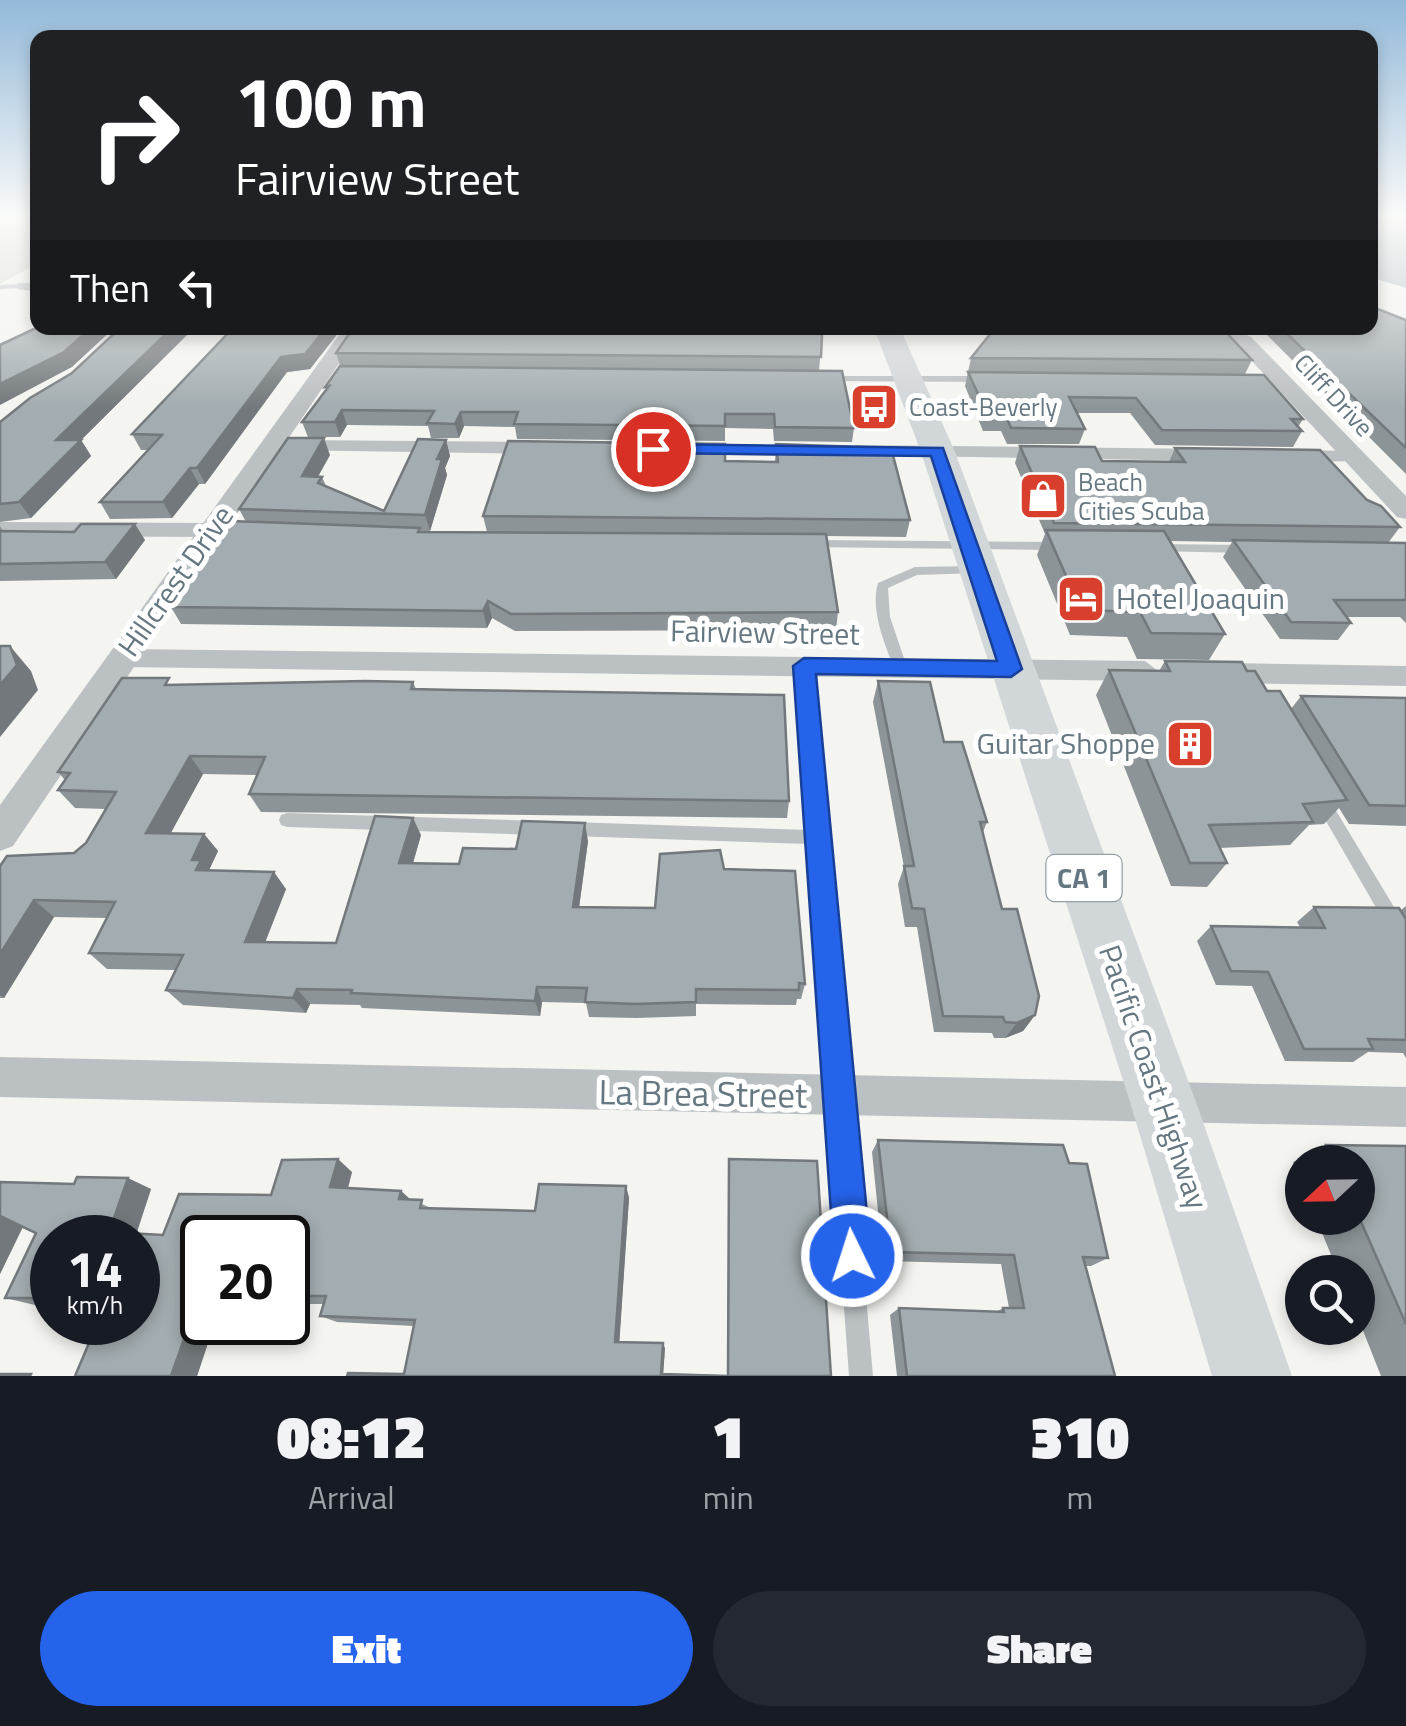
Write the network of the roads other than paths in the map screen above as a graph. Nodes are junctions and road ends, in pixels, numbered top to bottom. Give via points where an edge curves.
1 (0, 287) edge
2 (30, 287) edge
3 (350, 335) edge
4 (890, 335) edge
5 (1232, 335) edge
6 (809, 378) edge
7 (906, 379) junction
8 (1001, 380) edge
9 (271, 446) junction
10 (566, 448) edge
11 (665, 450) edge
12 (938, 452) junction
13 (1236, 455) edge
14 (1276, 456) edge
15 (1354, 456) junction
16 (1406, 511) edge
17 (0, 528) edge
18 (222, 532) junction
19 (794, 543) edge
20 (1067, 546) edge
21 (1147, 548) edge
22 (1266, 550) edge
23 (972, 557) junction
24 (123, 658) junction
25 (804, 666) junction
26 (900, 667) junction
27 (1011, 669) junction
28 (1406, 676) edge
29 (1316, 789) edge
30 (287, 820) dead end
31 (0, 835) edge
32 (820, 837) junction
33 (1406, 943) edge
34 (0, 1077) edge
35 (841, 1098) junction
36 (1163, 1102) junction
37 (1406, 1107) edge
38 (861, 1376) edge
39 (1252, 1376) edge

1 - 2 lane
3 - 9 street, Hillcrest Drive via 330,374
4 - 7 highway, Pacific Coast Highway / CA 1
5 - 15 street, Cliff Drive
6 - 7 lane
7 - 8 lane
7 - 12 highway, Pacific Coast Highway / CA 1
9 - 10 street
9 - 18 street, Hillcrest Drive
11 - 12 street
12 - 13 street
12 - 23 highway, Pacific Coast Highway / CA 1
14 - 15 street
15 - 16 street, Cliff Drive
17 - 18 street
18 - 24 street, Hillcrest Drive
19 - 23 lane
20 - 23 lane
21 - 22 lane
23 - 26 lane via 882,586 879,611
23 - 27 highway, Pacific Coast Highway / CA 1
24 - 25 street, Fairview Street
24 - 31 street, Hillcrest Drive
25 - 26 street, Fairview Street
25 - 32 lane
26 - 27 street, Fairview Street
27 - 28 street, Fairview Street via 1182,672 1253,682
27 - 36 highway, Pacific Coast Highway / CA 1
29 - 33 lane
30 - 32 lane
32 - 35 lane
34 - 35 street, La Brea Street
35 - 36 street, La Brea Street
35 - 38 lane
36 - 37 street, La Brea Street
36 - 39 highway, Pacific Coast Highway / CA 1

